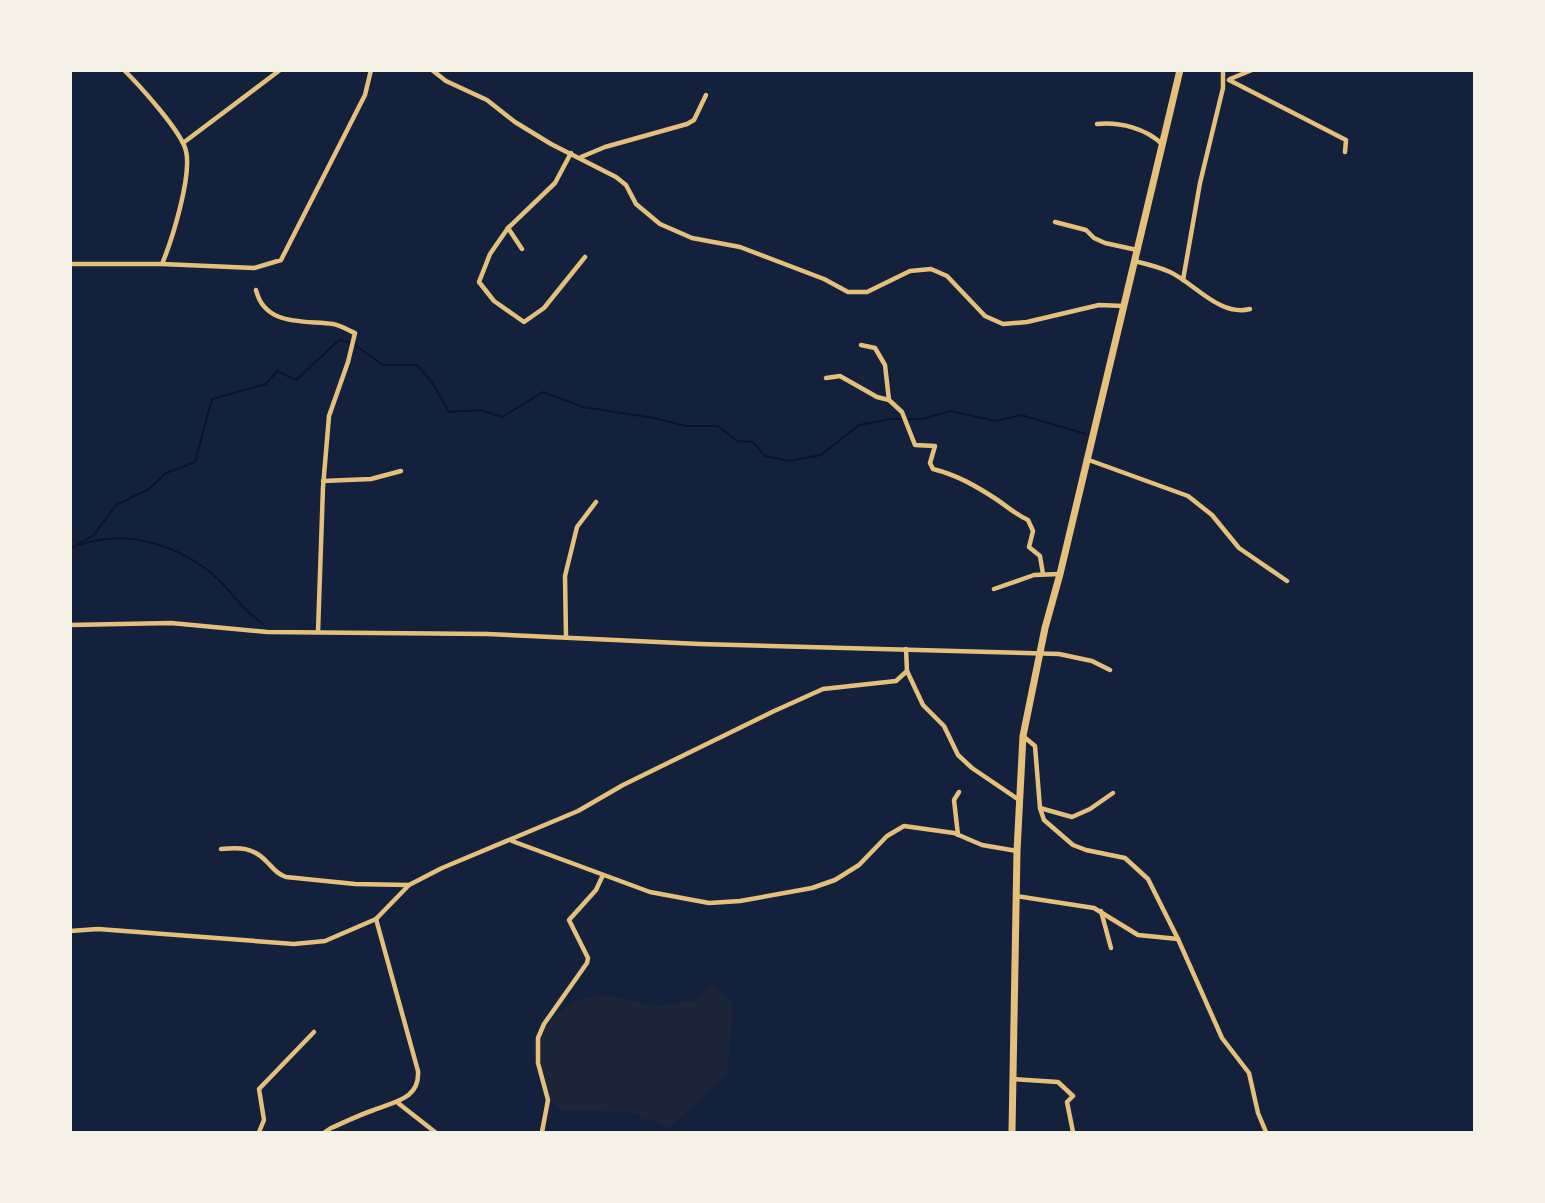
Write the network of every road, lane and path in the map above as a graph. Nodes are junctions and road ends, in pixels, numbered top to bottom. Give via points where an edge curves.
1 (124, 70) edge
2 (280, 70) edge
3 (371, 70) edge
4 (432, 70) edge
5 (1180, 70) edge
6 (1223, 70) edge
7 (1252, 70) edge
8 (1227, 80) junction
9 (706, 95) dead end
10 (1097, 124) dead end
11 (183, 143) junction
12 (1163, 145) junction
13 (1345, 152) dead end
14 (571, 153) junction
15 (581, 157) junction
16 (1055, 222) dead end
17 (508, 228) junction
18 (522, 249) dead end
19 (1137, 250) junction
20 (585, 257) dead end
21 (1134, 261) junction
22 (70, 264) edge
23 (162, 264) junction
24 (1183, 280) junction
25 (256, 290) dead end
26 (1124, 306) junction
27 (1250, 309) dead end
28 (861, 345) dead end
29 (826, 378) dead end
30 (889, 400) junction
31 (1086, 459) junction
32 (401, 471) dead end
33 (323, 481) junction
34 (596, 502) dead end
35 (1043, 574) junction
36 (1060, 574) junction
37 (1287, 581) dead end
38 (994, 589) dead end
39 (70, 625) edge
40 (318, 632) junction
41 (566, 637) junction
42 (906, 649) junction
43 (1039, 656) junction
44 (1110, 670) dead end
45 (907, 671) junction
46 (1023, 736) junction
47 (960, 792) dead end
48 (1113, 793) dead end
49 (1019, 800) junction
50 (1040, 808) junction
51 (958, 835) junction
52 (512, 841) junction
53 (221, 849) dead end
54 (1017, 851) junction
55 (603, 874) junction
56 (409, 885) junction
57 (1016, 896) junction
58 (1101, 911) junction
59 (376, 919) junction
60 (70, 931) edge
61 (1178, 939) junction
62 (1111, 948) dead end
63 (314, 1032) dead end
64 (1013, 1079) junction
65 (398, 1103) junction
66 (259, 1132) edge
67 (325, 1132) edge
68 (435, 1132) edge
69 (542, 1132) edge
70 (1012, 1132) edge
71 (1073, 1132) edge
72 (1266, 1132) edge

1 - 11 street
2 - 11 street
3 - 23 street via 365,95 281,260 254,268
4 - 14 street
5 - 12 main road
6 - 8 street
7 - 8 street
8 - 13 street via 1346,140
8 - 24 street via 1200,183
9 - 15 street via 694,120 687,124
10 - 12 street via 1134,128 1153,135
11 - 23 street via 186,174 177,224
12 - 19 main road
14 - 15 street
14 - 17 street via 555,183
15 - 26 street via 622,181 636,204 660,224 692,238 740,247 848,292 867,292 898,275 921,269 947,276 980,312 1003,324 1099,305
16 - 19 street via 1086,230 1105,243
17 - 18 street
17 - 20 street via 490,254 479,282 494,301 524,322 544,308
19 - 21 main road
21 - 24 street
21 - 26 main road
22 - 23 street
24 - 27 street via 1215,302 1235,310
25 - 33 street via 266,309 292,322 334,324 355,333 329,416
26 - 31 main road
28 - 30 street via 875,348 885,365
29 - 30 street via 840,376
30 - 35 street via 902,412 915,445 935,446 930,463 933,469 976,486 1028,520 1033,531 1029,548 1040,556
31 - 36 main road
31 - 37 street via 1188,496 1212,515 1239,548
32 - 33 street via 371,479
33 - 40 street
34 - 41 street via 577,527 565,576
35 - 36 street
35 - 38 street
36 - 43 main road
39 - 40 street via 171,623 267,632
40 - 41 street
41 - 42 street
42 - 43 street
42 - 45 street
43 - 44 street via 1071,656
43 - 46 main road
45 - 49 street via 923,705 944,726 964,762
45 - 52 street via 896,681 816,692 719,736 591,805
46 - 49 main road
46 - 50 street via 1036,752
47 - 51 street via 954,800
48 - 50 street via 1072,817
49 - 54 main road
50 - 61 street via 1050,828 1073,845 1125,858 1136,866
51 - 54 street via 982,845
51 - 55 street via 904,826 835,880 812,888 727,902 666,896
52 - 55 street
52 - 56 street
53 - 56 street via 248,848 278,874 286,876
54 - 57 main road
55 - 69 street via 596,890 569,920 587,963 538,1038 538,1063 548,1100
56 - 59 street
57 - 58 street
57 - 64 main road
58 - 61 street via 1127,930
58 - 62 street
59 - 60 street via 325,941 294,945 98,929
59 - 65 street via 418,1071 416,1088
61 - 72 street via 1222,1038 1249,1073
63 - 66 street via 259,1089 264,1120
64 - 70 main road
64 - 71 street via 1058,1082 1072,1096 1067,1102
65 - 67 street
65 - 68 street

